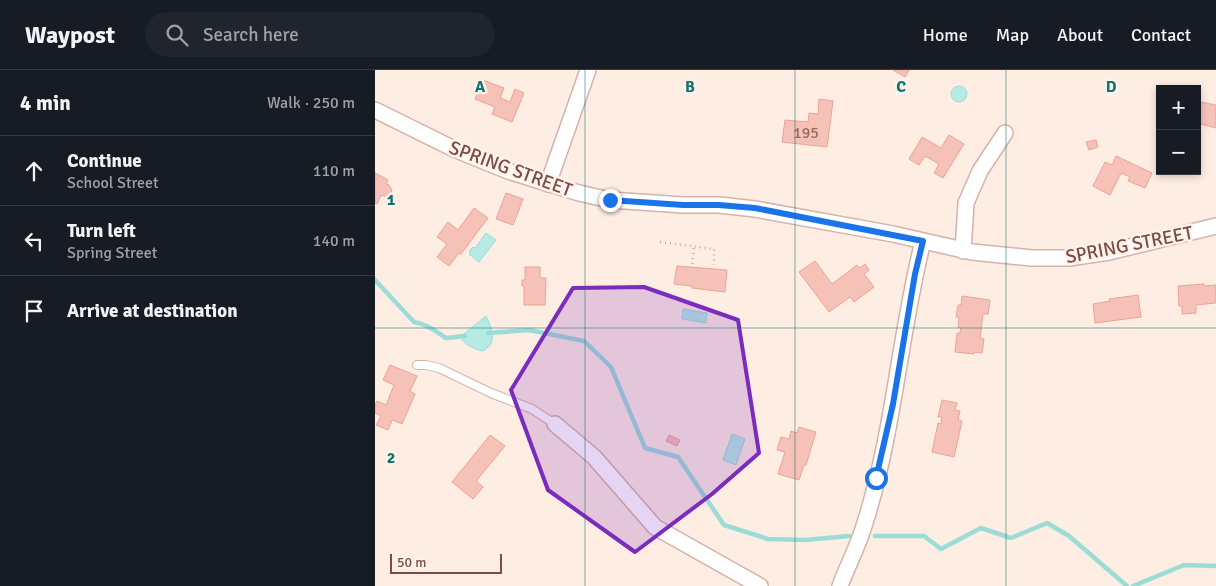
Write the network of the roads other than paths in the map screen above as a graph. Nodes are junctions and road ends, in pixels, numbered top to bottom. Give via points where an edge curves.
1 (587, 70) edge
2 (375, 110) edge
3 (1005, 133) dead end
4 (547, 184) junction
5 (1216, 226) edge
6 (923, 241) junction
7 (963, 251) junction
8 (417, 365) dead end
9 (555, 424) joint
10 (760, 586) edge
11 (841, 586) edge

1 - 4 street
2 - 4 street, SPRING STREET via 454,149
3 - 7 street via 980,171 966,203
4 - 6 street, SPRING STREET via 610,200 755,208
5 - 7 street, SPRING STREET via 1115,251 1069,258
6 - 7 street, SPRING STREET
6 - 11 street via 876,478 863,530
8 - 9 lane via 439,368 532,409
9 - 10 street via 595,456 655,527

